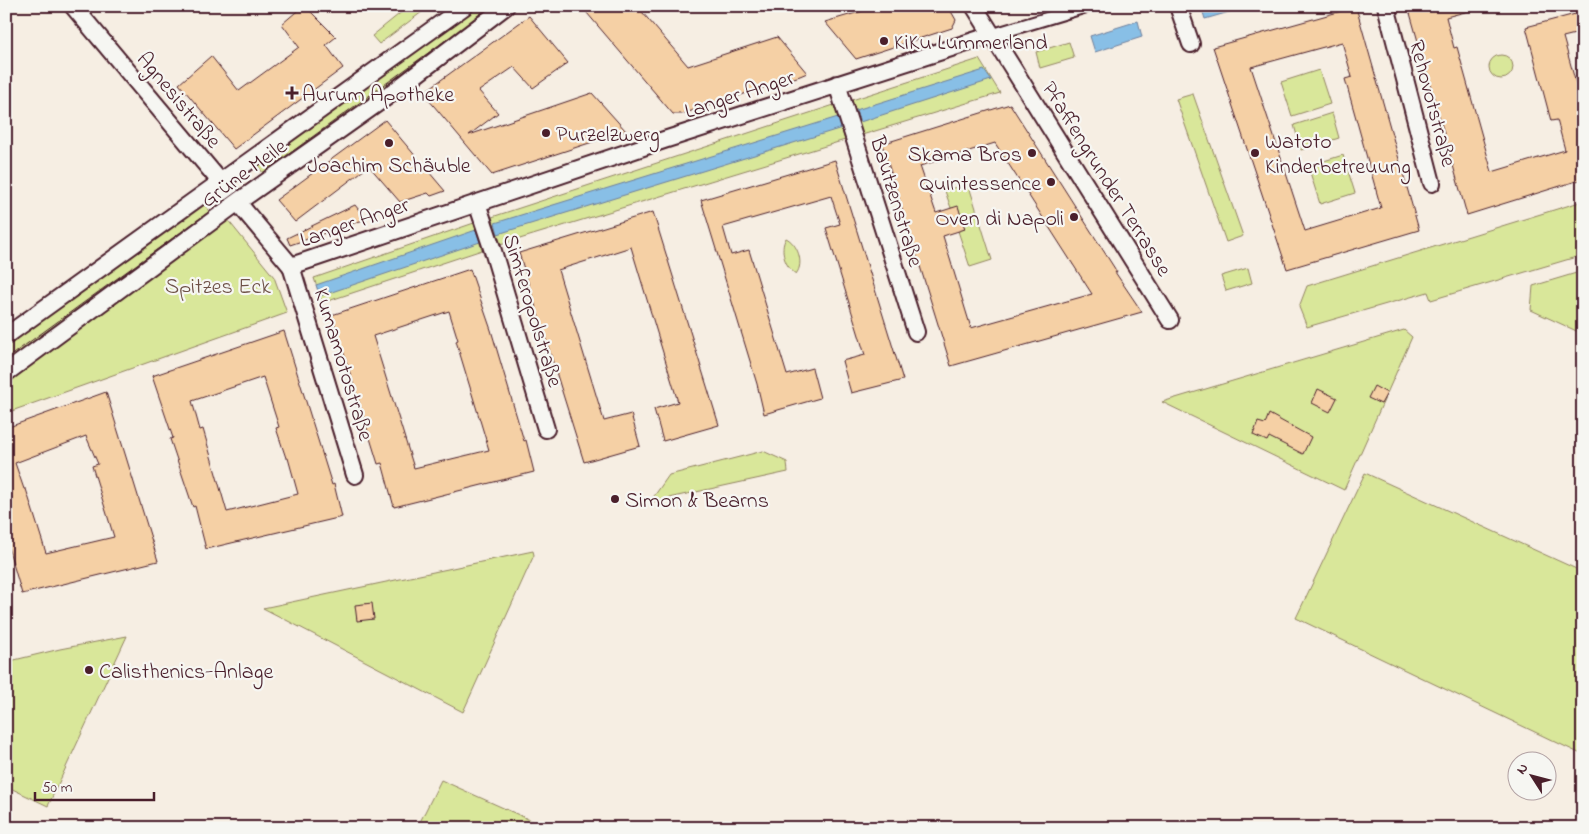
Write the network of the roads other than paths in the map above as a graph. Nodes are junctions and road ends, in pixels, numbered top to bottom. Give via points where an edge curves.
1 (73, 6) edge
2 (465, 6) edge
3 (506, 6) edge
4 (974, 6) edge
5 (1088, 6) edge
6 (1178, 6) edge
7 (1386, 6) edge
8 (992, 35) junction
9 (1191, 44) dead end
10 (837, 84) junction
11 (222, 182) junction
12 (1432, 183) dead end
13 (238, 202) junction
14 (477, 203) junction
15 (291, 266) junction
16 (1170, 320) dead end
17 (916, 332) dead end
18 (6, 336) edge
19 (6, 373) edge
20 (546, 429) dead end
21 (355, 475) dead end

1 - 11 street, Agnesistraße
2 - 11 street, Grüne Meile
3 - 13 street, Grüne Meile via 392,93
4 - 8 street, Pfaffengrunder Terrasse
5 - 8 street, Langer Anger
6 - 9 street
7 - 12 street, Rehovotstraße
8 - 10 street, Langer Anger
8 - 16 street, Pfaffengrunder Terrasse
10 - 14 street, Langer Anger
10 - 17 street, Bautzenstraße
11 - 13 street, Agnesistraße
11 - 18 street, Grüne Meile
13 - 15 street, Agnesistraße
13 - 19 street, Grüne Meile
14 - 15 street, Langer Anger
14 - 20 street, Simferopolstraße
15 - 21 street, Kumamotostraße

